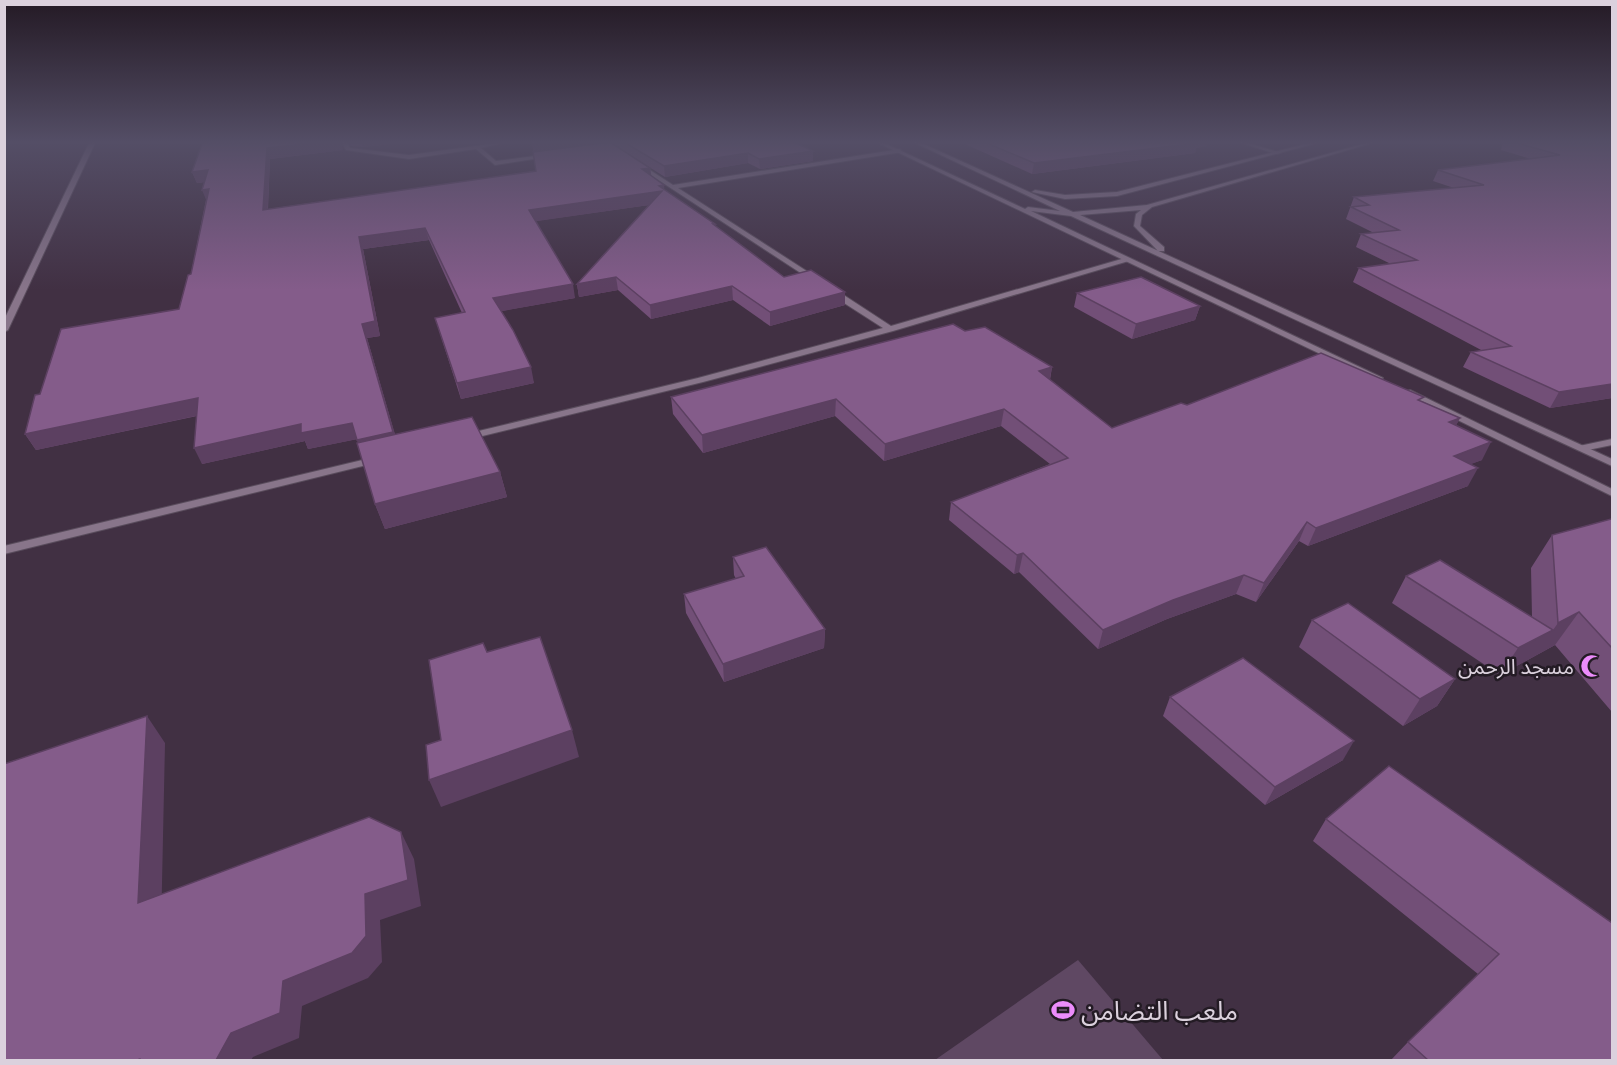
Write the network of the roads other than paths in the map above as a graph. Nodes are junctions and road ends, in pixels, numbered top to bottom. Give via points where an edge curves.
1 (70, 191) edge
2 (679, 191) edge
3 (984, 191) edge
4 (1021, 191) edge
5 (1032, 191) edge
6 (1130, 191) edge
7 (1203, 191) edge
8 (1117, 194) junction
9 (1150, 206) junction
10 (1018, 207) junction
11 (1073, 214) junction
12 (1068, 231) junction
13 (1171, 258) junction
14 (1128, 260) junction
15 (821, 284) edge
16 (831, 291) edge
17 (890, 329) junction
18 (4, 330) edge
19 (1386, 382) edge
20 (1397, 387) edge
21 (456, 440) edge
22 (1612, 442) edge
23 (1584, 448) junction
24 (387, 457) edge
25 (1612, 463) edge
26 (1612, 493) edge
27 (4, 550) edge

1 - 18 street
2 - 15 street
3 - 10 street
4 - 11 street
5 - 8 street via 1065,197
6 - 8 street
7 - 9 street
8 - 11 street
9 - 11 street
9 - 13 street via 1139,214 1137,226
10 - 11 street
10 - 12 street
11 - 12 street
11 - 13 street
12 - 14 street
13 - 23 street
14 - 17 street
14 - 19 street
16 - 17 street
17 - 21 street
20 - 26 street
22 - 23 street
23 - 25 street
24 - 27 street

